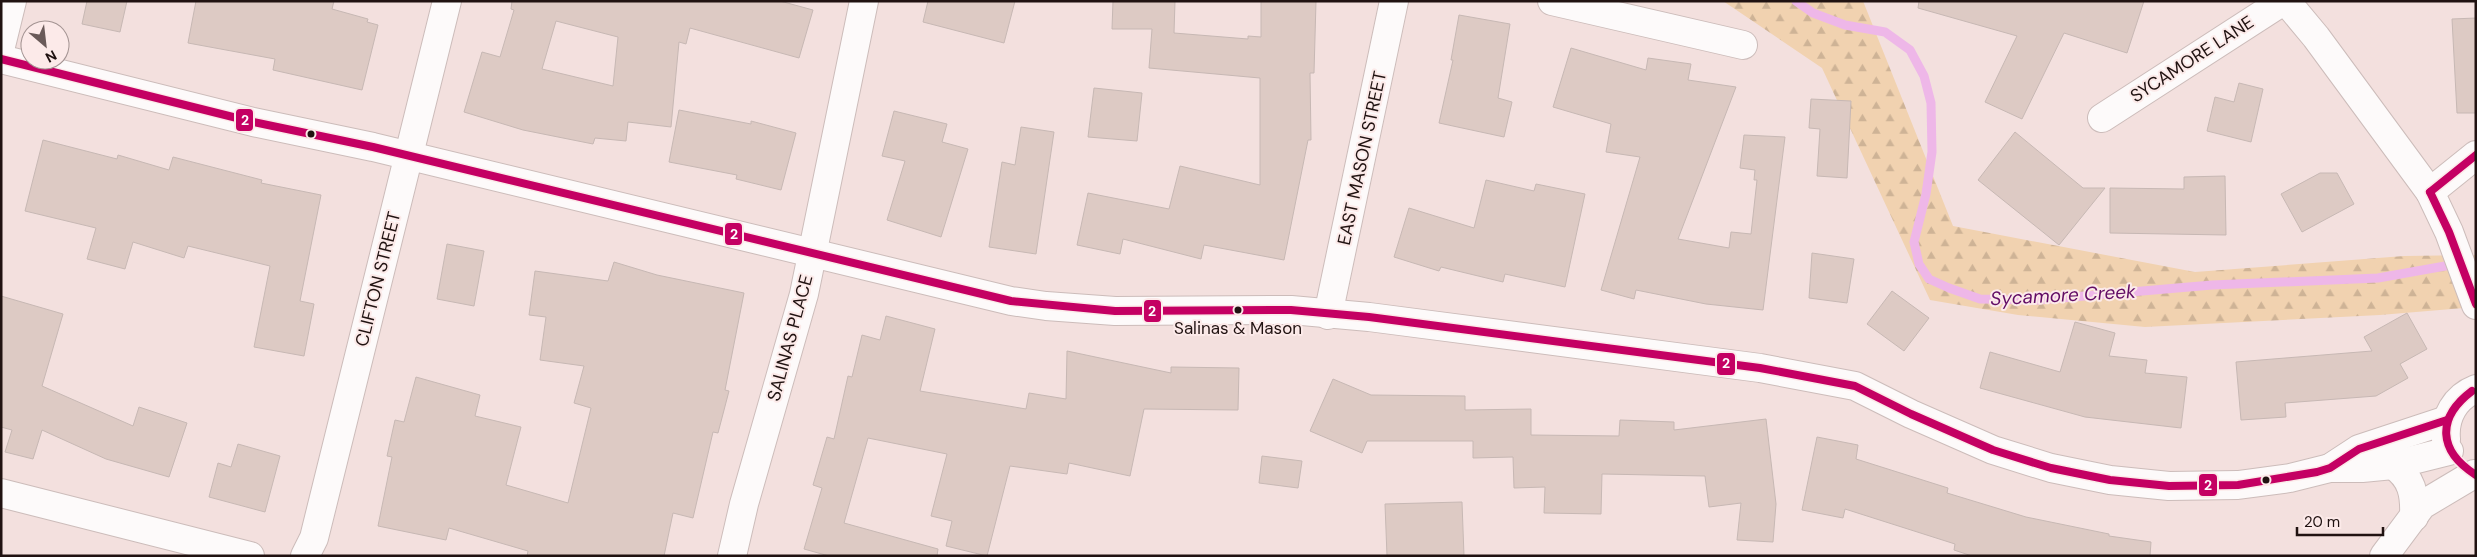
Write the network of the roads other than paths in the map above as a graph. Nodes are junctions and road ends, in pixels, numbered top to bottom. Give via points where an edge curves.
1 (12, 1) edge
2 (447, 1) edge
3 (864, 1) edge
4 (1394, 1) edge
5 (1552, 1) edge
6 (2285, 1) edge
7 (1743, 45) dead end
8 (1, 46) edge
9 (1, 59) edge
10 (2102, 118) dead end
11 (2476, 155) edge
12 (408, 156) junction
13 (2430, 192) junction
14 (812, 252) junction
15 (2476, 305) edge
16 (1328, 315) junction
17 (2475, 385) edge
18 (2447, 420) junction
19 (2450, 451) junction
20 (2392, 464) junction
21 (2330, 468) junction
22 (2475, 475) edge
23 (1, 493) edge
24 (2418, 511) junction
25 (250, 556) edge
26 (305, 556) edge
27 (732, 556) edge
28 (2384, 556) edge

1 - 8 main road
2 - 12 main road, CLIFTON STREET
3 - 14 main road, SALINAS PLACE
4 - 16 main road, EAST MASON STREET
5 - 7 main road
6 - 10 main road, SYCAMORE LANE
6 - 13 main road via 2328,52
9 - 12 main road via 253,122
11 - 13 main road
12 - 14 main road
12 - 26 main road, CLIFTON STREET via 314,538
13 - 15 main road
14 - 16 main road via 1010,301 1046,306 1115,311 1291,310
14 - 27 main road, SALINAS PLACE via 804,294 746,494
16 - 21 main road via 1369,317 1760,368 1855,386 1993,450 2051,468 2110,480 2169,486 2238,485 2290,478
17 - 18 main road via 2457,402
18 - 19 main road via 2445,431
18 - 21 main road via 2359,449
19 - 20 main road
19 - 22 main road via 2464,468
19 - 24 main road via 2428,482
20 - 21 main road
20 - 24 main road via 2406,475 2411,484
22 - 24 main road
23 - 25 main road
24 - 28 main road

